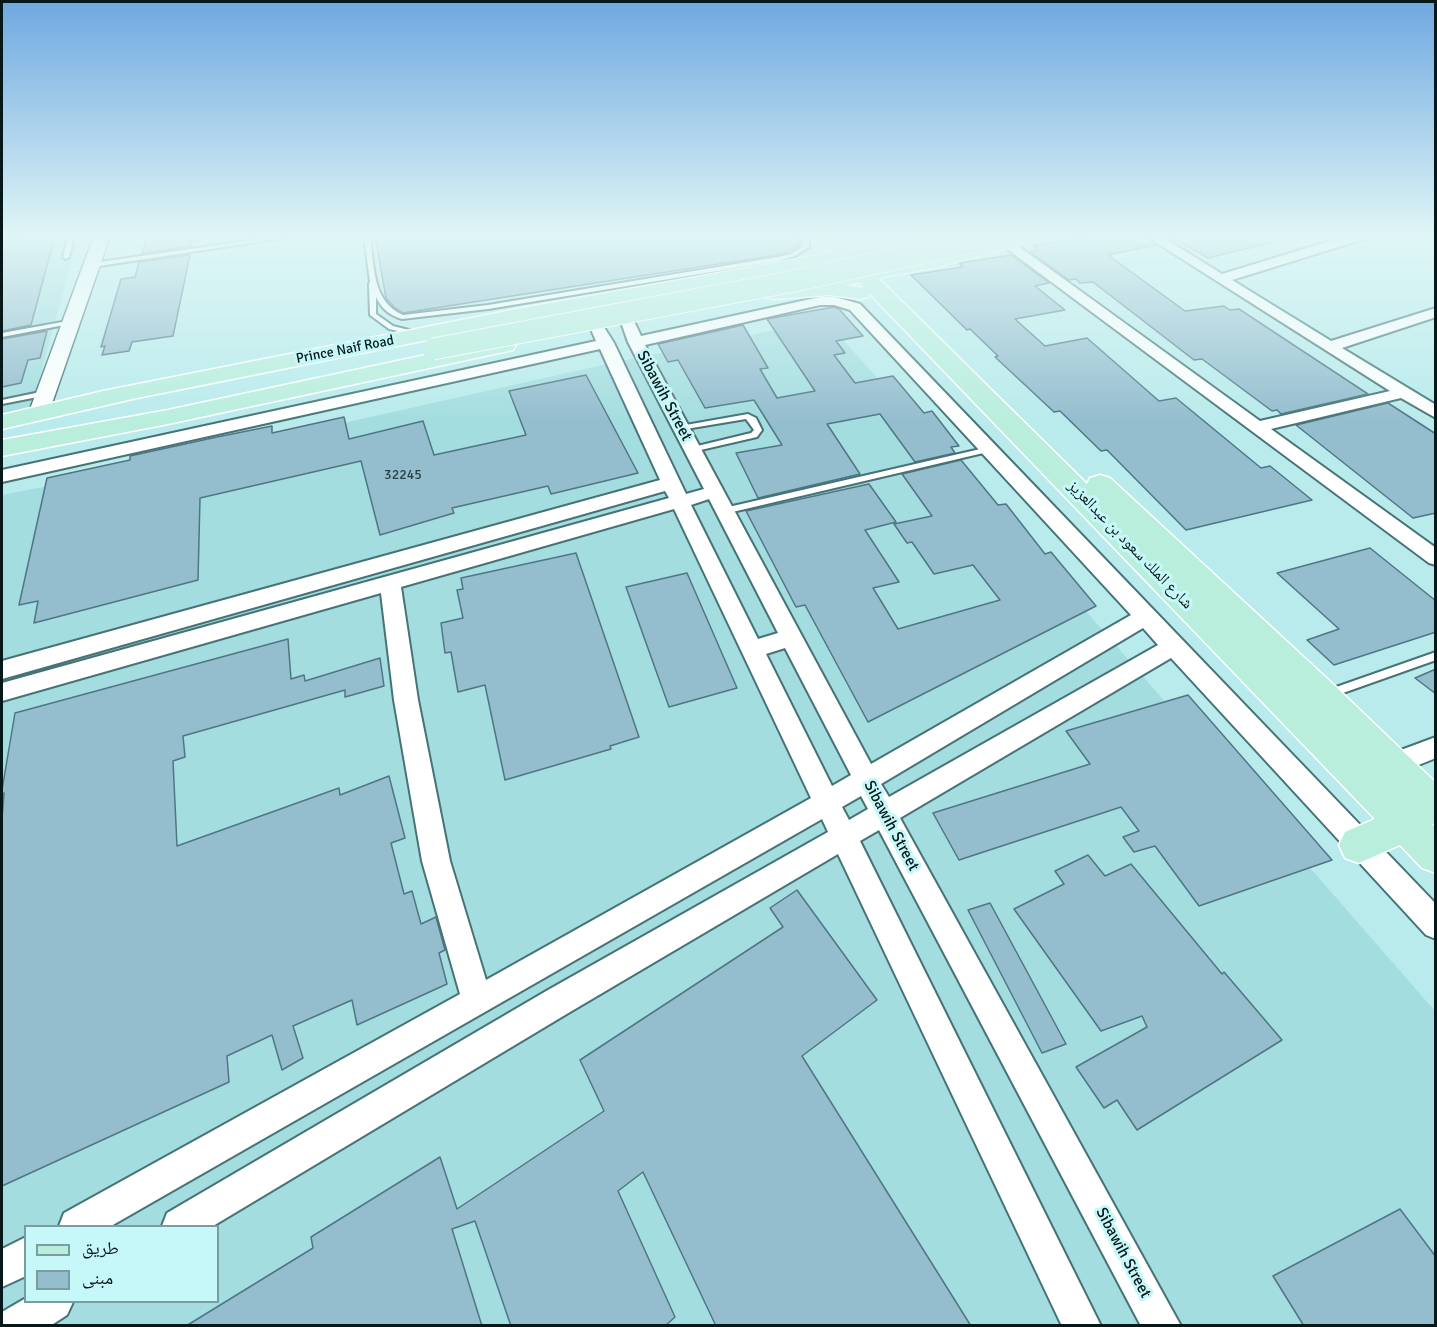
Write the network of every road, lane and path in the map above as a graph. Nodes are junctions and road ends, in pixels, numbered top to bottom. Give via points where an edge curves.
1 (81, 298) edge
2 (373, 298) edge
3 (380, 298) edge
4 (543, 298) edge
5 (610, 298) edge
6 (664, 298) edge
7 (701, 298) edge
8 (755, 298) edge
9 (901, 298) edge
10 (905, 298) edge
11 (1083, 298) edge
12 (1250, 298) edge
13 (1436, 312) edge
14 (402, 317) junction
15 (73, 322) junction
16 (380, 322) junction
17 (632, 332) junction
18 (2, 335) edge
19 (602, 335) junction
20 (429, 342) junction
21 (1329, 347) junction
22 (1403, 393) junction
23 (2, 402) edge
24 (42, 403) junction
25 (1436, 413) edge
26 (2, 425) edge
27 (1258, 427) junction
28 (686, 439) junction
29 (2, 447) edge
30 (989, 449) junction
31 (2, 476) edge
32 (675, 493) junction
33 (719, 502) junction
34 (1436, 558) edge
35 (390, 583) junction
36 (1146, 616) junction
37 (791, 638) junction
38 (1174, 646) junction
39 (752, 649) junction
40 (1436, 656) edge
41 (2, 670) edge
42 (2, 692) edge
43 (1323, 696) junction
44 (1436, 747) edge
45 (1391, 765) junction
46 (865, 778) junction
47 (827, 801) junction
48 (884, 814) junction
49 (1420, 816) edge
50 (843, 838) junction
51 (1359, 845) junction
52 (1436, 855) edge
53 (1436, 924) edge
54 (477, 1001) junction
55 (81, 1225) edge
56 (183, 1225) edge
57 (24, 1256) edge
58 (2, 1269) edge
59 (52, 1303) edge
60 (14, 1326) edge
61 (1082, 1326) edge
62 (1162, 1326) edge

1 - 15 street
2 - 16 lane via 373,315
3 - 14 lane via 384,309
4 - 14 lane
5 - 20 main road, Prince Naif Road
6 - 20 main road, bridge
7 - 20 main road, bridge
8 - 17 main road
9 - 49 main road, شارع الملك سعود بن عبدالعزيز
10 - 43 main road, شارع الملك سعود بن عبدالعزيز
11 - 27 street
12 - 21 street
13 - 21 street
14 - 16 lane
15 - 18 lane
15 - 24 street
16 - 20 lane
17 - 19 main road
17 - 28 street, Sibawih Street
17 - 30 street via 820,302 835,301 855,307
19 - 29 main road
19 - 31 street
19 - 32 street, Sibawih Street
20 - 24 main road, Prince Naif Road
20 - 26 main road via 124,405
20 - 29 main road
21 - 22 street
22 - 25 street
22 - 27 street
23 - 24 lane
24 - 26 main road, Prince Naif Road
27 - 34 street
28 - 28 lane via 754,435 758,430 748,416
28 - 33 street, Sibawih Street
30 - 33 lane
30 - 36 street
32 - 33 street
32 - 35 street
32 - 39 street, Sibawih Street
32 - 41 street
33 - 37 street, Sibawih Street
35 - 42 street
35 - 54 street via 406,700 436,861
36 - 38 street
36 - 46 street
37 - 39 street
37 - 46 street, Sibawih Street
38 - 48 street
38 - 51 street
39 - 47 street, Sibawih Street
40 - 43 lane
43 - 45 main road, شارع الملك سعود بن عبدالعزيز
44 - 45 street
45 - 49 main road, شارع الملك سعود بن عبدالعزيز
46 - 47 street
46 - 48 street, Sibawih Street
47 - 50 street, Sibawih Street
47 - 54 street
48 - 50 street
48 - 62 street, Sibawih Street
49 - 51 main road
49 - 52 main road, شارع الملك سعود بن عبدالعزيز
50 - 56 street via 549,1007
50 - 61 street, Sibawih Street
51 - 53 street
54 - 55 street
57 - 58 street
59 - 60 street

